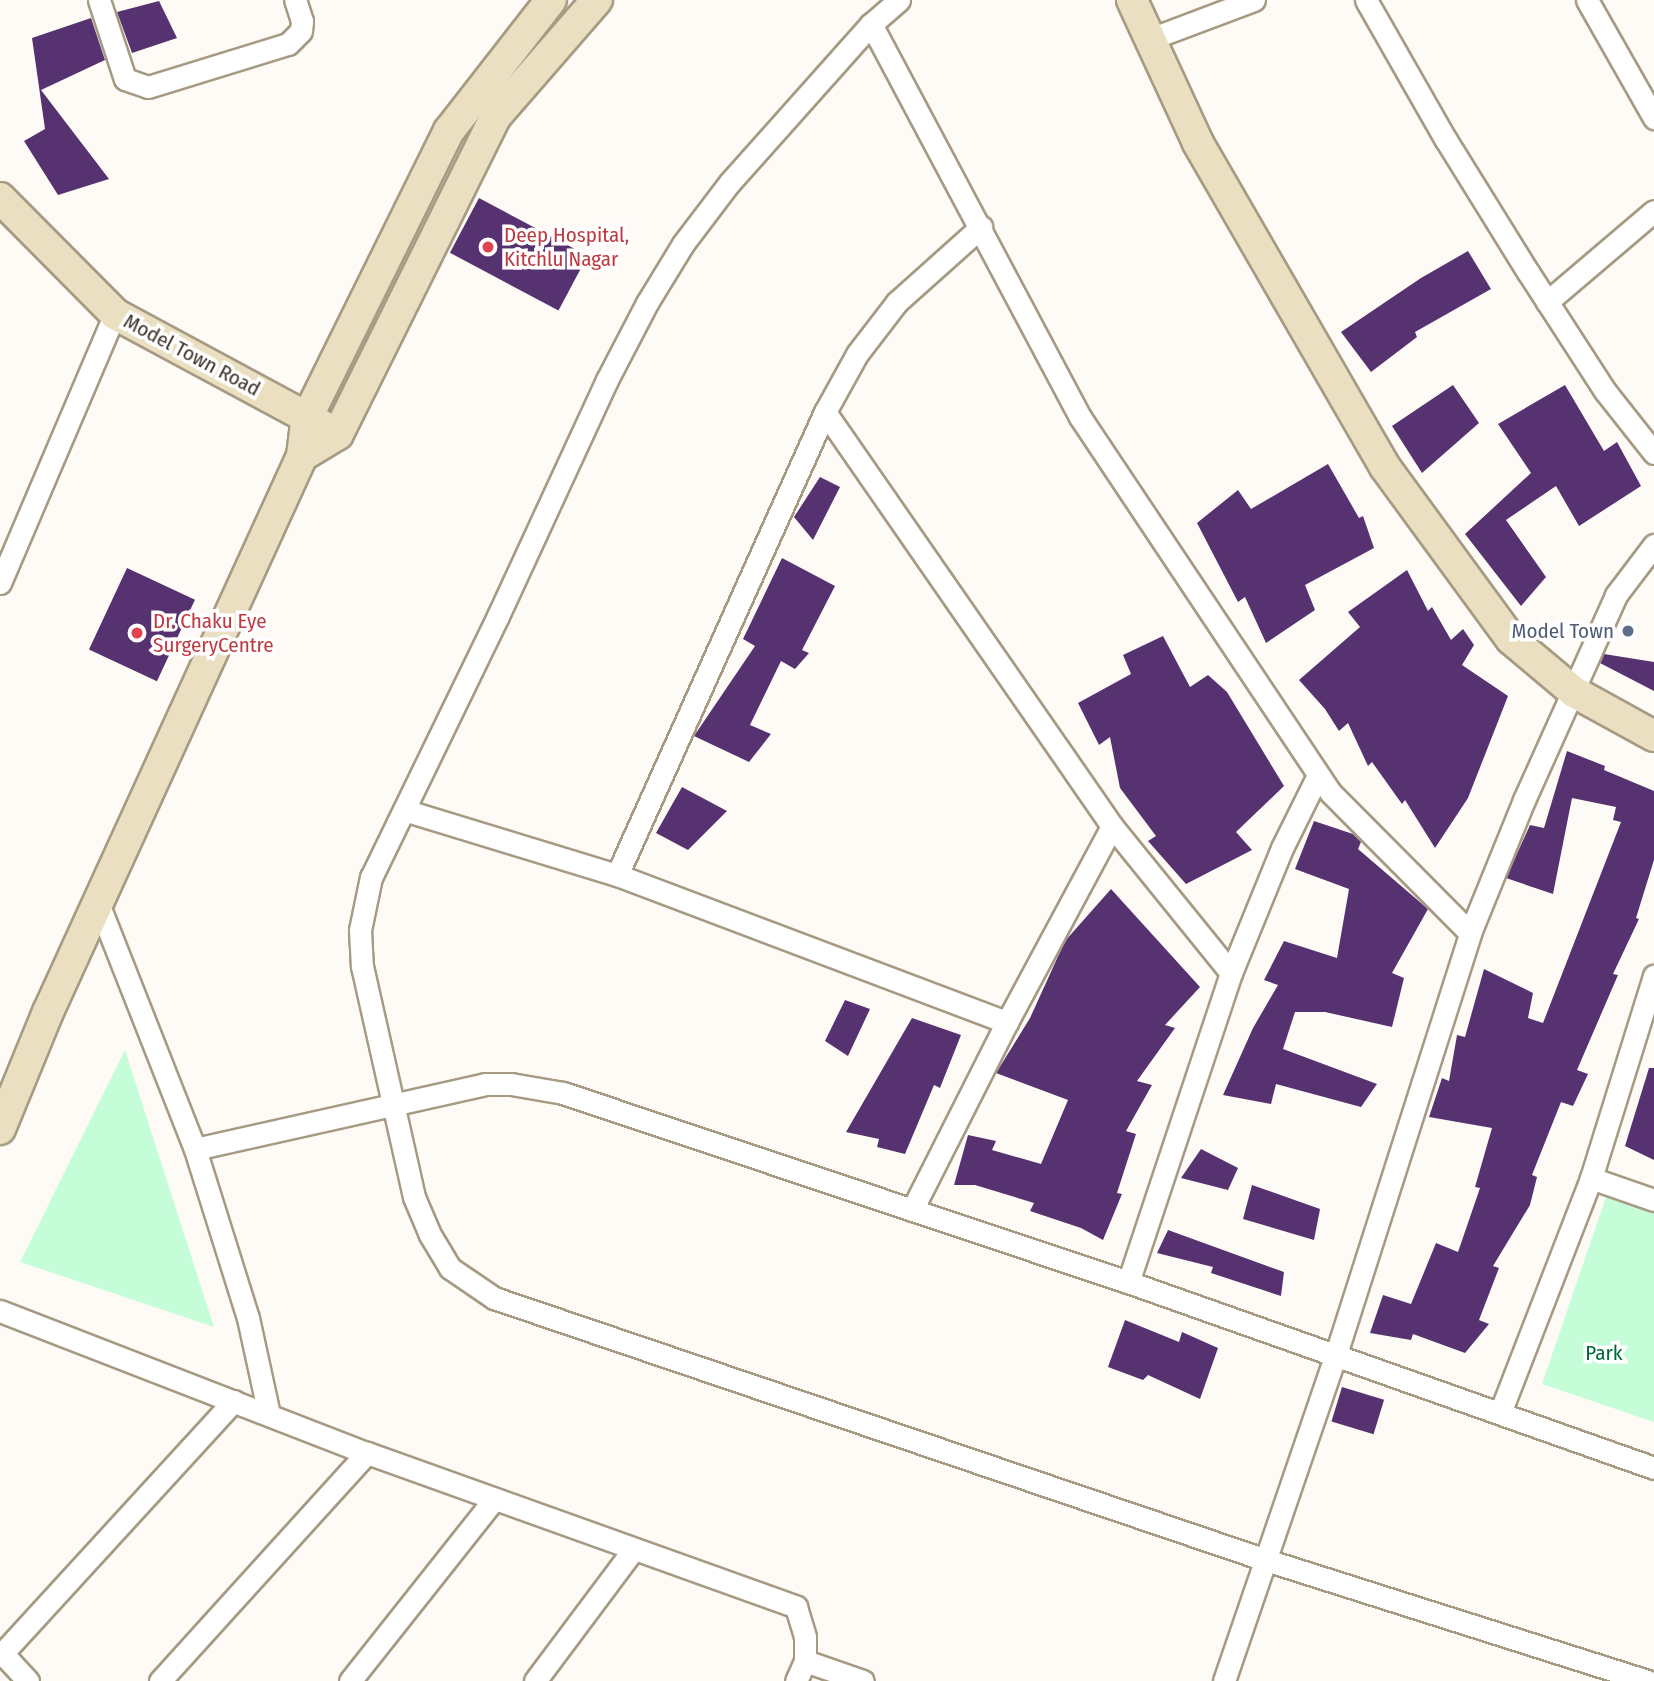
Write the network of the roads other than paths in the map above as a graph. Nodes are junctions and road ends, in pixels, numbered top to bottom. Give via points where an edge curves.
1 (99, 0) edge
2 (295, 0) edge
3 (551, 0) edge
4 (597, 0) edge
5 (899, 0) edge
6 (1132, 0) edge
7 (1254, 0) edge
8 (1366, 0) edge
9 (1587, 0) edge
10 (871, 24) junction
11 (1150, 39) junction
12 (1654, 118) edge
13 (0, 198) edge
14 (1654, 211) edge
15 (981, 227) junction
16 (1547, 302) junction
17 (115, 314) junction
18 (825, 412) junction
19 (307, 418) junction
20 (338, 434) junction
21 (1654, 453) edge
22 (302, 456) junction
23 (1654, 545) edge
24 (0, 583) edge
25 (1574, 692) junction
26 (1654, 736) edge
27 (1318, 775) junction
28 (404, 810) junction
29 (1112, 826) junction
30 (617, 875) junction
31 (98, 902) junction
32 (1469, 933) junction
33 (1231, 973) junction
34 (1654, 976) edge
35 (1007, 1022) junction
36 (391, 1104) junction
37 (0, 1129) edge
38 (195, 1149) junction
39 (1591, 1178) junction
40 (1654, 1200) edge
41 (912, 1210) junction
42 (1128, 1282) junction
43 (0, 1311) edge
44 (1336, 1354) junction
45 (234, 1401) junction
46 (1500, 1413) junction
47 (269, 1414) junction
48 (367, 1453) junction
49 (1654, 1468) edge
50 (494, 1499) junction
51 (633, 1550) junction
52 (1266, 1560) junction
53 (1, 1655) edge
54 (805, 1661) junction
55 (29, 1681) edge
56 (160, 1681) edge
57 (350, 1681) edge
58 (535, 1681) edge
59 (796, 1681) edge
60 (863, 1681) edge
61 (1223, 1681) edge
62 (1647, 1681) edge

1 - 2 street via 125,79 148,87 288,44 301,30
3 - 19 street via 449,131
4 - 20 street via 496,116
5 - 10 street
6 - 11 street
7 - 11 street
8 - 16 street
9 - 12 street
10 - 15 street
10 - 28 street via 730,182 683,244 647,303
11 - 25 street via 1198,143 1385,467 1511,639
13 - 17 street, Model Town Road
14 - 16 street
15 - 18 street via 897,302 858,354
15 - 27 street via 1080,417
16 - 21 street via 1605,391
17 - 19 street, Model Town Road
17 - 24 street
18 - 29 street
18 - 30 street
19 - 20 street, Model Town Road
19 - 22 street
20 - 22 street
22 - 31 street
23 - 25 street via 1616,594
25 - 26 street
25 - 32 street
27 - 32 street
27 - 33 street via 1282,848
28 - 30 street
28 - 36 street via 371,877 360,930 362,966
29 - 33 street
29 - 35 street
30 - 35 street
31 - 37 street
31 - 38 street
32 - 44 street
33 - 42 street
34 - 39 street
35 - 41 street
36 - 38 street
36 - 41 street via 485,1084 563,1093
36 - 52 street via 414,1197 429,1233 450,1268 494,1298
38 - 47 street via 248,1318
39 - 40 street
39 - 46 street
41 - 42 street
42 - 44 street
43 - 45 street
44 - 46 street
44 - 52 street
45 - 47 street
45 - 53 street
46 - 49 street
47 - 48 street
48 - 50 street
48 - 56 street
50 - 51 street
50 - 57 street
51 - 54 street via 796,1607 805,1637
51 - 58 street
52 - 61 street
52 - 62 street
53 - 55 street
54 - 59 street
54 - 60 street

